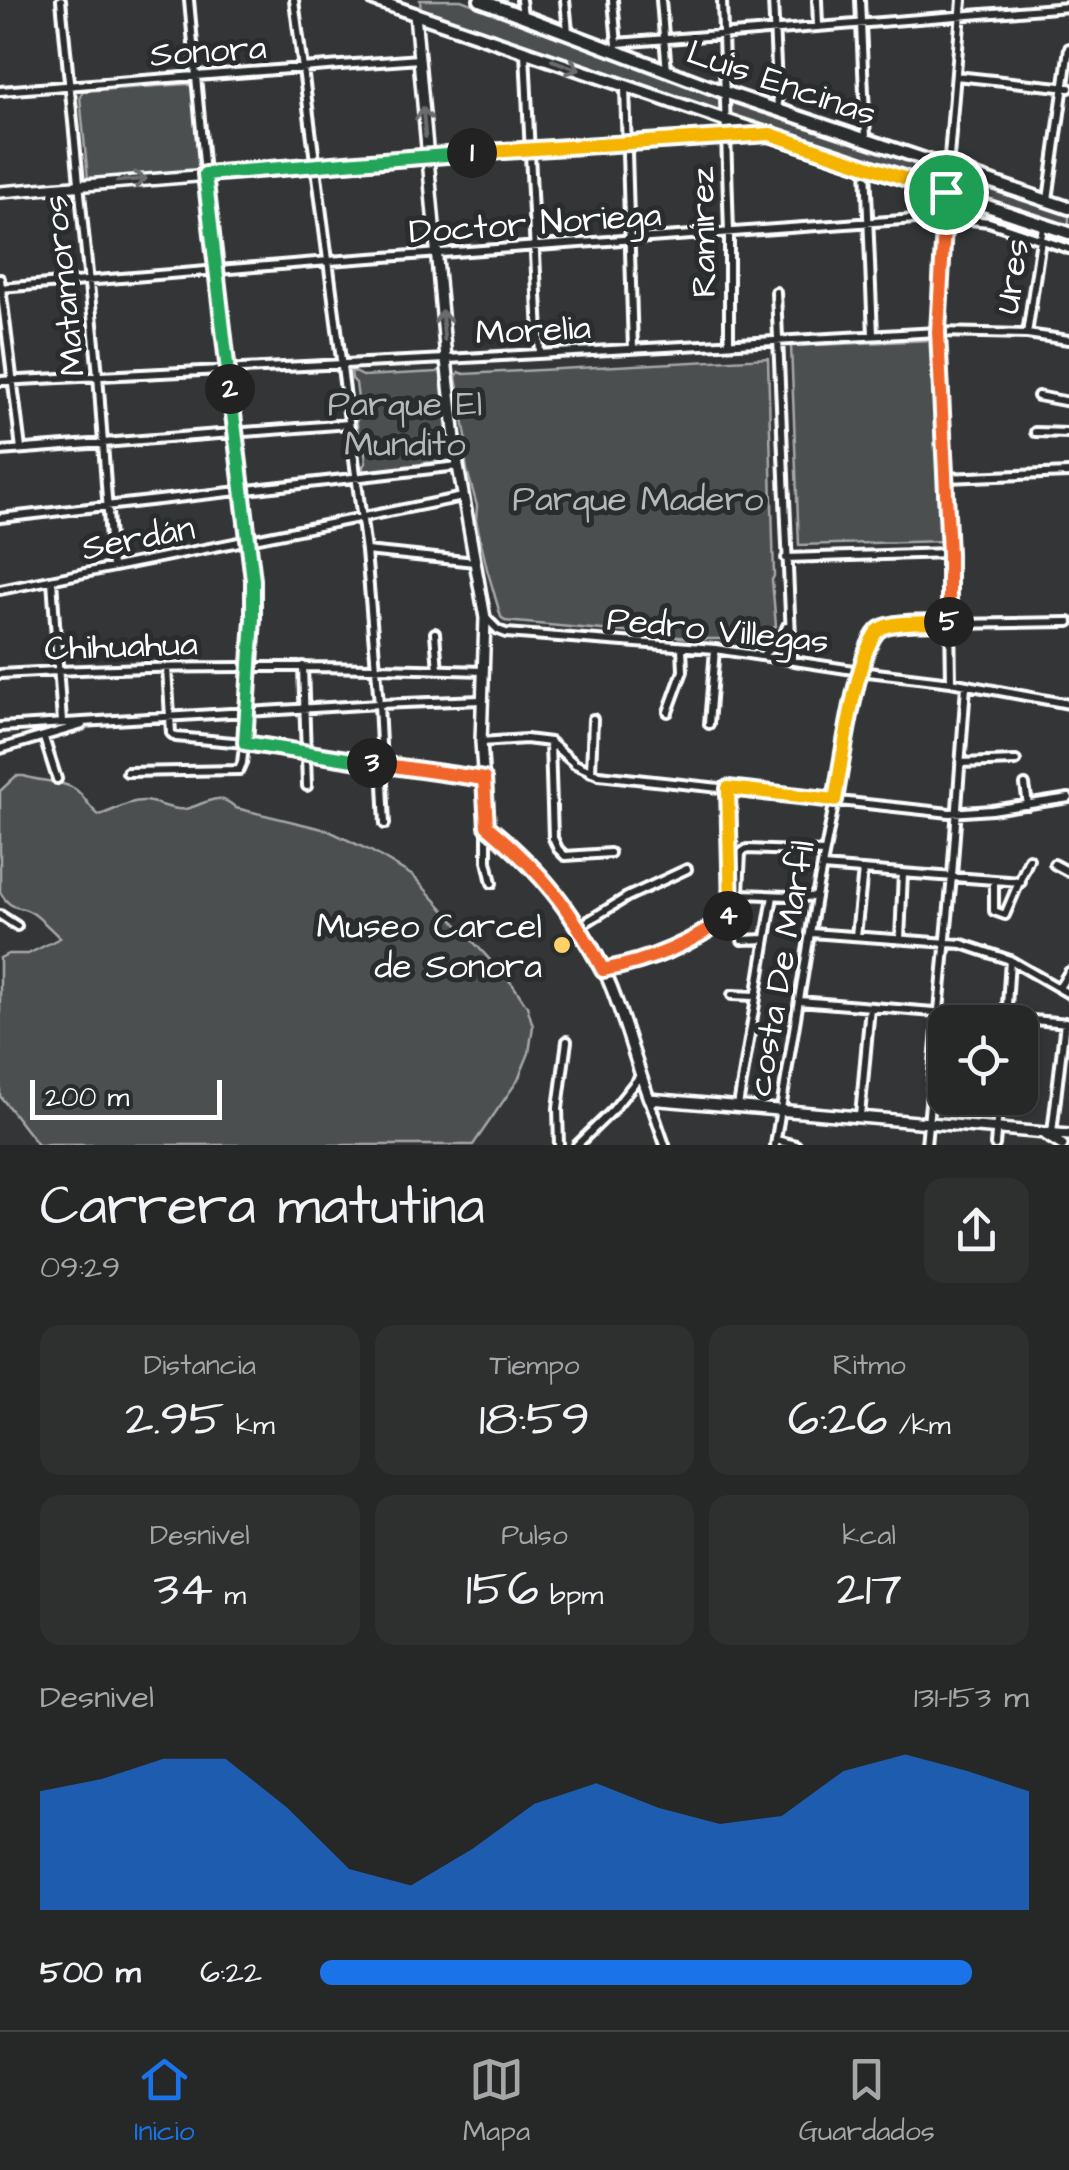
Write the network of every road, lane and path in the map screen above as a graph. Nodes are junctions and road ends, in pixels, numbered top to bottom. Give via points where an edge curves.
1 (61, 0) edge
2 (188, 0) edge
3 (294, 0) edge
4 (374, 0) edge
5 (413, 0) edge
6 (480, 0) edge
7 (522, 0) edge
8 (565, 0) edge
9 (613, 0) edge
10 (661, 0) edge
11 (722, 0) edge
12 (773, 0) edge
13 (817, 0) edge
14 (860, 0) edge
15 (962, 0) edge
16 (1069, 7) edge
17 (415, 14) junction
18 (961, 15) junction
19 (523, 16) junction
20 (861, 22) junction
21 (818, 26) junction
22 (774, 30) junction
23 (568, 32) junction
24 (723, 34) junction
25 (664, 40) junction
26 (618, 48) junction
27 (1069, 48) edge
28 (525, 51) junction
29 (419, 60) junction
30 (302, 68) junction
31 (667, 72) junction
32 (196, 76) junction
33 (956, 76) junction
34 (625, 85) junction
35 (70, 86) junction
36 (1066, 88) edge
37 (0, 91) edge
38 (724, 92) junction
39 (778, 110) junction
40 (725, 120) junction
41 (770, 134) junction
42 (726, 136) junction
43 (866, 140) junction
44 (627, 142) junction
45 (530, 149) junction
46 (428, 157) junction
47 (315, 166) junction
48 (866, 166) junction
49 (949, 168) junction
50 (205, 174) junction
51 (78, 185) junction
52 (0, 192) edge
53 (946, 192) junction
54 (1048, 201) junction
55 (993, 207) junction
56 (1069, 208) edge
57 (944, 217) junction
58 (989, 222) junction
59 (870, 223) junction
60 (1044, 224) junction
61 (729, 233) junction
62 (1069, 233) edge
63 (631, 239) junction
64 (1042, 240) junction
65 (533, 247) junction
66 (1069, 249) edge
67 (437, 254) junction
68 (328, 260) junction
69 (216, 270) junction
70 (0, 279) edge
71 (88, 282) junction
72 (0, 288) edge
73 (776, 292) dead end
74 (938, 332) junction
75 (1027, 334) junction
76 (872, 335) junction
77 (1069, 340) edge
78 (777, 341) junction
79 (729, 343) junction
80 (634, 349) junction
81 (540, 354) junction
82 (446, 359) junction
83 (341, 363) junction
84 (229, 370) junction
85 (98, 375) junction
86 (0, 380) edge
87 (11, 380) junction
88 (1038, 396) dead end
89 (1069, 402) edge
90 (349, 424) junction
91 (1036, 432) dead end
92 (1069, 433) edge
93 (234, 434) junction
94 (103, 443) junction
95 (21, 449) junction
96 (0, 451) edge
97 (458, 466) junction
98 (1069, 473) edge
99 (356, 477) junction
100 (946, 478) junction
101 (242, 490) junction
102 (463, 497) junction
103 (108, 505) junction
104 (0, 518) edge
105 (362, 518) junction
106 (248, 541) junction
107 (366, 552) junction
108 (949, 553) junction
109 (786, 558) junction
110 (474, 562) junction
111 (112, 568) junction
112 (52, 580) junction
113 (0, 590) edge
114 (485, 618) junction
115 (790, 620) junction
116 (949, 622) junction
117 (1069, 622) edge
118 (436, 634) dead end
119 (682, 647) junction
120 (715, 649) junction
121 (763, 655) junction
122 (792, 660) junction
123 (249, 666) junction
124 (303, 666) junction
125 (166, 668) junction
126 (376, 668) junction
127 (57, 670) junction
128 (438, 670) junction
129 (482, 671) junction
130 (860, 671) junction
131 (0, 674) edge
132 (951, 682) junction
133 (966, 686) junction
134 (481, 700) junction
135 (379, 704) junction
136 (1069, 704) edge
137 (305, 709) junction
138 (248, 712) junction
139 (668, 712) dead end
140 (169, 716) junction
141 (593, 720) dead end
142 (62, 722) junction
143 (93, 722) junction
144 (709, 724) dead end
145 (0, 727) edge
146 (44, 738) junction
147 (481, 742) junction
148 (550, 742) junction
149 (245, 743) junction
150 (0, 749) edge
151 (306, 752) junction
152 (1016, 760) dead end
153 (960, 762) junction
154 (382, 764) junction
155 (127, 772) dead end
156 (591, 772) junction
157 (57, 779) dead end
158 (484, 779) junction
159 (1026, 785) dead end
160 (307, 786) dead end
161 (728, 788) junction
162 (1069, 798) edge
163 (835, 800) junction
164 (1028, 804) junction
165 (956, 813) junction
166 (385, 824) dead end
167 (487, 826) junction
168 (824, 852) junction
169 (610, 853) dead end
170 (1029, 860) dead end
171 (1054, 864) dead end
172 (822, 868) junction
173 (687, 869) dead end
174 (863, 870) junction
175 (1069, 872) edge
176 (903, 874) junction
177 (952, 876) junction
178 (994, 880) junction
179 (1021, 882) junction
180 (492, 883) dead end
181 (773, 896) junction
182 (816, 897) junction
183 (0, 915) edge
184 (16, 926) dead end
185 (580, 926) junction
186 (811, 933) junction
187 (856, 936) junction
188 (766, 939) junction
189 (742, 940) dead end
190 (900, 940) junction
191 (945, 942) junction
192 (1010, 960) junction
193 (603, 970) junction
194 (1069, 972) edge
195 (1059, 988) junction
196 (1069, 994) edge
197 (732, 995) dead end
198 (756, 996) junction
199 (799, 1001) junction
200 (939, 1005) edge
201 (1007, 1005) edge
202 (870, 1007) junction
203 (928, 1011) edge
204 (1038, 1022) edge
205 (1067, 1023) edge
206 (567, 1041) dead end
207 (641, 1076) junction
208 (649, 1099) junction
209 (738, 1106) junction
210 (781, 1110) junction
211 (929, 1115) edge
212 (998, 1115) edge
213 (860, 1116) junction
214 (928, 1123) junction
215 (997, 1128) junction
216 (1049, 1134) junction
217 (1069, 1135) edge
218 (776, 1142) edge
219 (559, 1145) edge
220 (577, 1145) edge
221 (666, 1145) edge
222 (796, 1145) edge
223 (926, 1145) edge
224 (995, 1145) edge
225 (1062, 1145) edge

1 - 35 street, Matamoros
2 - 32 street
3 - 30 street
4 - 17 main road
5 - 17 main road
6 - 19 main road, Luis Encinas
7 - 19 street
8 - 23 street
9 - 26 street
10 - 25 street
11 - 24 street, Ramirez
12 - 22 street
13 - 21 street
14 - 20 street
15 - 18 street
16 - 18 street
17 - 28 main road
17 - 29 street
18 - 20 street
18 - 33 street
19 - 23 main road, Luis Encinas
20 - 21 street
20 - 43 street
21 - 22 street
22 - 24 street
22 - 39 street
23 - 26 main road, Luis Encinas
24 - 25 street
24 - 38 street, Ramirez
25 - 26 street
25 - 31 street
26 - 31 main road, Luis Encinas
27 - 36 street, Ures
28 -> 34 main road
28 - 45 street
29 - 30 street, Sonora
46 -> 29 street
30 - 32 street, Sonora
30 - 47 street
31 - 38 main road, Luis Encinas
32 - 35 street, Sonora
32 - 50 street
33 - 36 street
33 - 49 street
34 - 40 main road
34 - 44 street
35 - 37 street, Sonora
35 - 51 street, Matamoros
36 - 54 street, Ures
38 - 39 main road, Luis Encinas
38 - 40 street, Ramirez
39 - 43 main road, Luis Encinas
40 - 41 main road
40 - 42 street, Ramirez
41 - 42 street
41 - 48 main road
42 - 44 street
42 - 61 street, Ramirez
43 - 49 main road, Luis Encinas
44 - 45 street
44 - 63 street
45 - 46 street
45 - 65 street
46 - 47 street
46 - 67 street
47 - 50 street
47 - 68 street
48 - 53 main road
48 - 59 street
49 - 53 street
49 - 54 main road, Luis Encinas
51 -> 50 street
50 - 69 street
51 - 52 street
51 - 71 street, Matamoros
53 - 55 main road
53 - 57 street
54 - 56 main road, Luis Encinas
55 - 58 street
55 - 60 main road
57 - 58 street, Doctor Noriega
57 - 59 street, Doctor Noriega
57 - 74 street
58 - 64 street, Doctor Noriega
59 - 61 street, Doctor Noriega
59 - 76 street
60 - 62 main road
60 - 64 street, Ures
61 - 63 street, Doctor Noriega
61 - 79 street, Ramirez
63 - 65 street, Doctor Noriega
63 - 80 street
64 - 66 street, Doctor Noriega
64 - 75 street, Ures
65 - 67 street, Doctor Noriega
65 - 81 street
67 - 68 street, Doctor Noriega
82 -> 67 street
68 - 69 street, Doctor Noriega
68 - 83 street
69 - 71 street, Doctor Noriega
69 - 84 street
70 - 72 street
71 - 72 street, Doctor Noriega
71 - 85 street, Matamoros
72 - 87 street
73 - 78 street
74 - 75 street, Morelia
74 - 76 street, Morelia
74 - 100 street
75 - 77 street, Morelia
76 - 78 street, Morelia
78 - 79 street, Morelia
78 - 109 street
79 - 80 street, Morelia
80 - 81 street, Morelia
81 - 82 street, Morelia
82 - 83 street, Morelia
82 - 97 street
83 - 84 street, Morelia
83 - 90 street
84 - 85 street, Morelia
84 - 93 street
85 - 87 street, Morelia
85 - 94 street, Matamoros
86 - 87 street, Morelia
87 - 95 street
88 - 89 street
90 - 93 street
90 - 99 street
91 - 92 street
93 - 94 street
93 - 101 street
94 - 95 street
94 - 103 street, Matamoros
95 - 96 street
97 - 99 street
97 - 102 street
98 - 100 street
99 - 101 street
99 - 105 street
100 - 108 street
101 - 103 street
101 - 106 street
102 - 105 street, Serdán
102 - 110 street
103 - 104 street
103 - 111 street, Matamoros
105 - 106 street, Serdán
105 - 107 street
106 - 111 street, Serdán
106 - 123 street
107 - 110 street
107 - 126 street
108 - 109 street
108 - 116 street
109 - 115 street
110 - 114 street
111 - 112 street, Serdán
112 - 113 street, Serdán
112 - 127 street
114 - 119 street, Pedro Villegas via 506,633
114 - 129 street
115 - 121 street via 784,636
115 - 122 street
116 - 117 street
116 - 130 street, costa De Marfil via 881,628
116 - 132 street
118 - 128 street
119 - 120 street, Pedro Villegas
119 - 139 street via 683,671
120 - 121 street, Pedro Villegas
120 - 144 street
121 - 122 street, Pedro Villegas
122 - 130 street, Pedro Villegas
123 - 124 street, Chihuahua
123 - 125 street, Chihuahua
123 - 138 street
124 - 126 street, Chihuahua
124 - 137 street
125 - 127 street, Chihuahua
125 - 140 street
126 - 128 street, Chihuahua
126 - 135 street
127 - 131 street, Chihuahua
127 - 142 street
128 - 129 street, Chihuahua
129 - 134 street
130 - 132 street, Pedro Villegas
130 - 163 street, costa De Marfil
132 - 133 street, Pedro Villegas
133 - 136 street, Pedro Villegas
133 - 153 street
134 - 135 street
134 - 147 street
135 - 137 street
135 - 154 street
137 - 138 street
137 - 151 street
138 - 140 street
138 - 149 street
140 - 143 street
140 - 149 street via 176,737
141 - 156 street
142 - 143 street
142 - 145 street
143 - 146 street
146 - 150 street
146 - 157 street
147 - 148 street
147 - 158 street
148 - 156 street
148 - 169 street via 558,850 566,856
149 - 151 street
149 - 155 street via 239,770
151 - 154 street
151 - 160 street
152 - 153 street
153 - 165 street
154 - 158 street
154 - 166 street
156 - 161 street
158 - 167 street
159 - 164 street
161 - 163 street
161 - 193 street via 728,916 668,952
162 - 164 street
163 - 165 street
163 - 168 street, costa De Marfil
164 - 165 street
165 - 177 street
167 - 180 street
167 - 185 street via 527,860
168 - 172 street, costa De Marfil
168 - 181 street via 743,850 739,891
170 - 179 street
171 - 175 street
172 - 174 street
172 - 182 street, costa De Marfil
173 - 185 street
174 - 176 street
174 - 187 street
176 - 177 street
176 - 190 street
177 - 178 street
177 - 191 street
178 - 179 street
178 - 179 street via 994,911 1002,916
181 - 182 street
181 - 188 street
182 - 186 street, costa De Marfil
183 - 184 street
185 - 193 street
186 - 187 street
186 - 199 street, costa De Marfil
187 - 190 street
188 - 189 street
188 - 198 street
190 - 191 street
191 - 192 street
191 - 200 street
192 - 195 street
192 - 201 street
193 - 207 street
194 - 195 street
195 - 196 street
197 - 198 street
198 - 209 street
199 - 202 street
199 - 210 street, costa De Marfil
202 - 203 street
202 - 213 street
204 - 205 street
205 - 216 street
206 - 219 street
207 - 208 street
207 - 220 street
208 - 209 street
208 - 221 street
209 - 210 street
210 - 213 street
210 - 218 street, costa De Marfil
211 - 214 street
212 - 215 street
213 - 214 street
214 - 215 street
214 - 223 street
215 - 216 street
215 - 224 street
216 - 217 street
216 - 225 street
218 - 222 street

